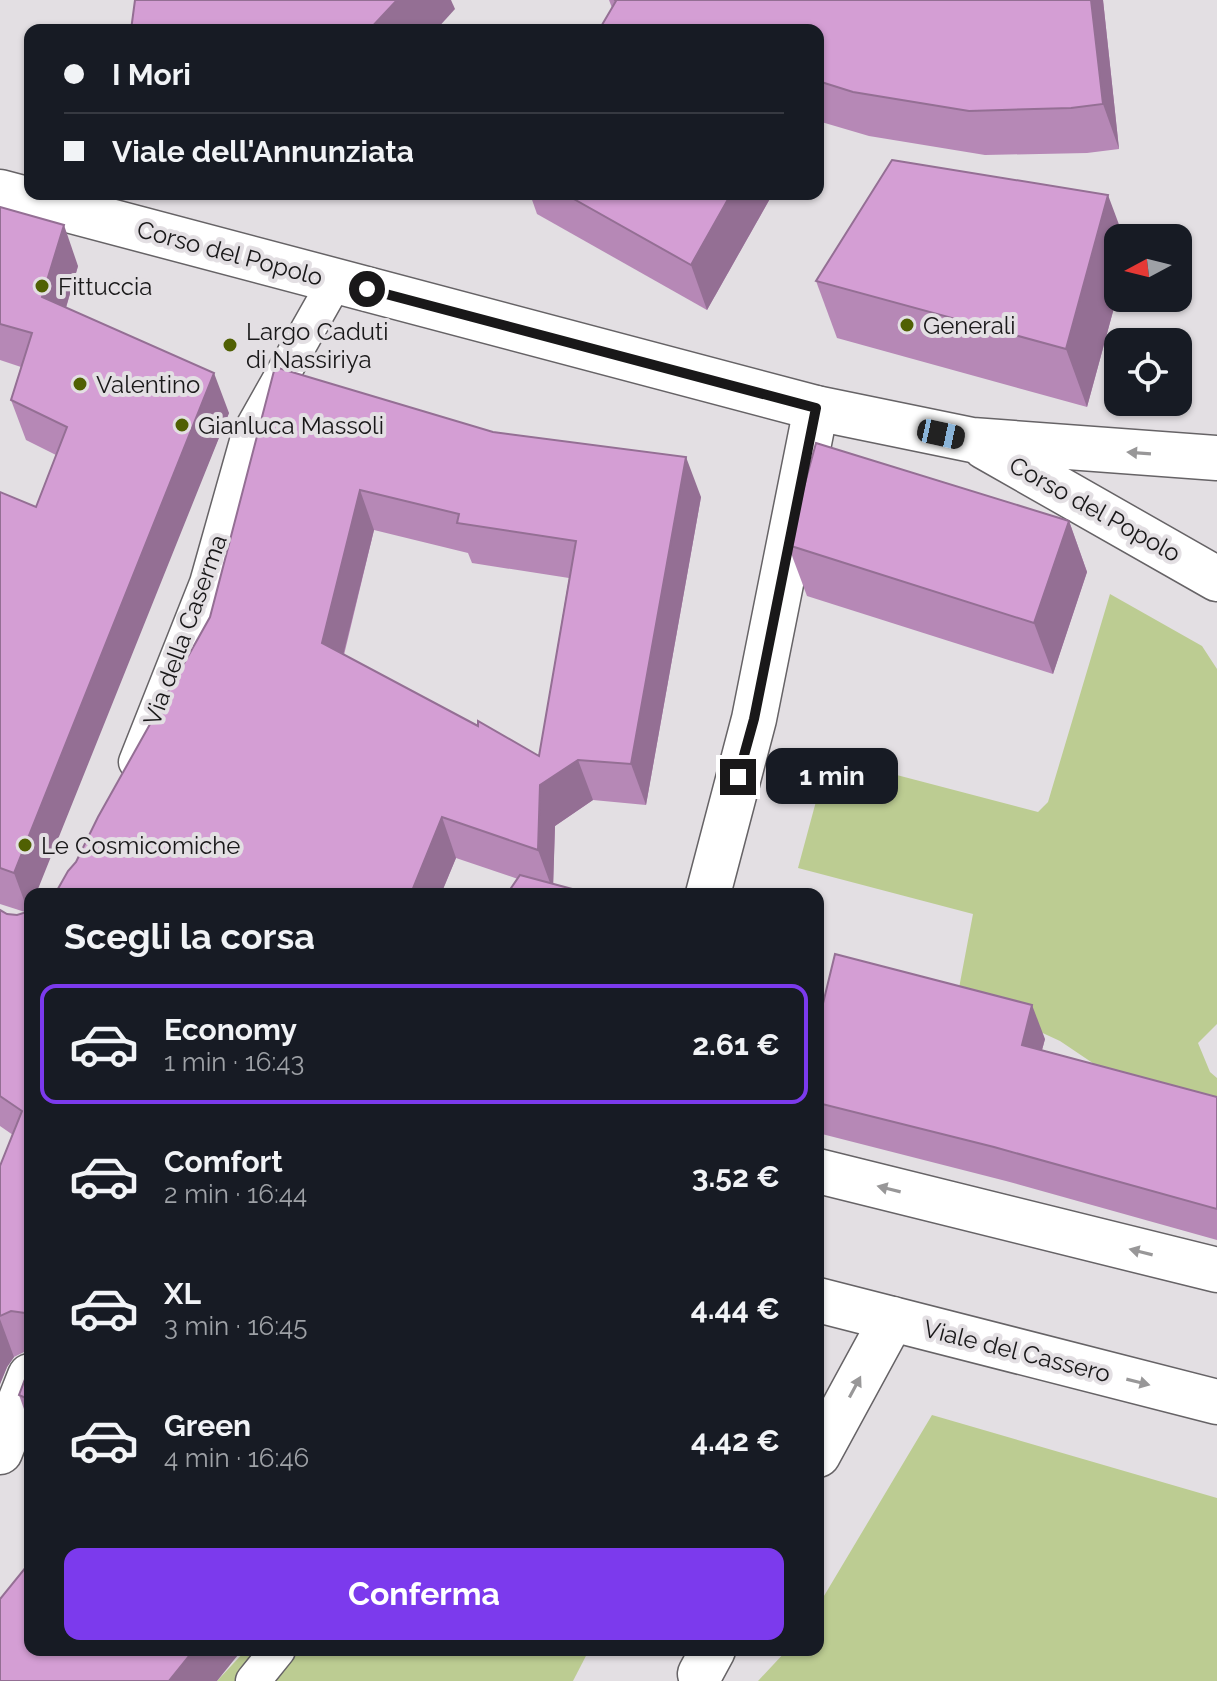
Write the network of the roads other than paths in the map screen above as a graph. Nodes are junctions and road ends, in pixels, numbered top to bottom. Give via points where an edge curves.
1 (0, 192) edge
2 (24, 198) edge
3 (31, 200) edge
4 (336, 280) junction
5 (816, 408) junction
6 (972, 440) junction
7 (1217, 458) edge
8 (1217, 579) edge
9 (124, 788) edge
10 (710, 888) edge
11 (824, 1172) edge
12 (1217, 1270) edge
13 (824, 1302) edge
14 (892, 1319) junction
15 (24, 1391) edge
16 (1217, 1402) edge
17 (824, 1444) edge
18 (0, 1452) edge
19 (273, 1656) edge
20 (253, 1681) edge

1 - 2 street, Corso del Popolo
3 - 4 street, Corso del Popolo
4 - 5 street, Corso del Popolo
4 - 9 street, Via della Caserma via 249,434 207,583
5 - 6 street, Corso del Popolo
5 - 10 street via 754,719
7 -> 6 street, Corso del Popolo
6 - 8 street, Corso del Popolo
12 -> 11 street
13 - 14 street, Viale del Cassero
14 -> 16 street, Viale del Cassero
17 -> 14 street
15 - 18 street
19 - 20 street

